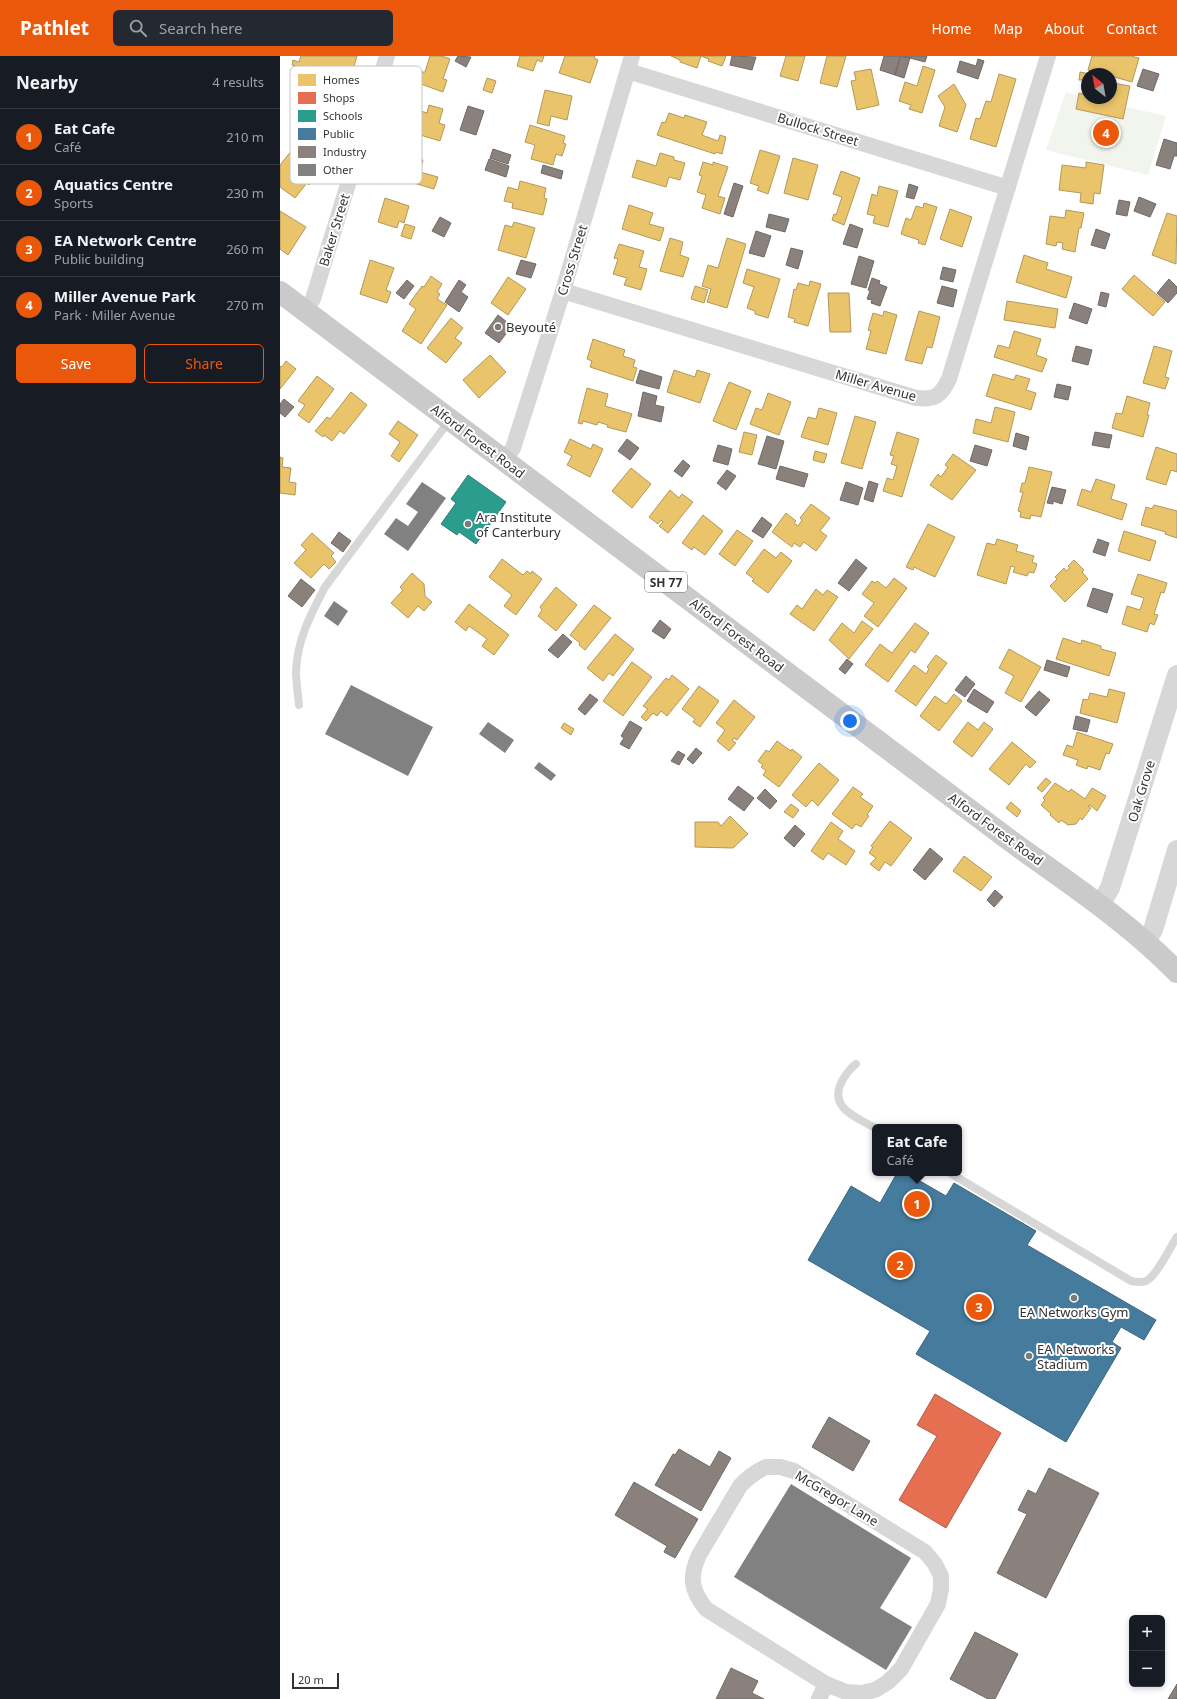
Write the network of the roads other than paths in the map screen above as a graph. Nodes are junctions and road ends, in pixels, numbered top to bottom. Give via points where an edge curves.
1 (387, 56) edge
2 (1048, 56) edge
3 (630, 63) edge
4 (384, 66) edge
5 (348, 184) edge
6 (1008, 188) junction
7 (563, 291) junction
8 (280, 292) edge
9 (305, 310) junction
10 (450, 420) junction
11 (505, 460) junction
12 (1177, 675) edge
13 (300, 705) dead end
14 (1172, 708) edge
15 (1177, 850) edge
16 (1100, 905) junction
17 (1146, 941) junction
18 (1177, 972) edge
19 (856, 1064) dead end
20 (872, 1126) edge
21 (955, 1176) edge
22 (1177, 1237) edge
23 (826, 1684) junction
24 (819, 1699) edge

1 - 4 street, Baker Street
2 - 6 street, Miller Avenue
3 - 6 street, Bullock Street
3 - 7 street, Cross Street
5 - 9 street, Baker Street via 313,299
6 - 7 street, Miller Avenue via 949,379 938,395 928,399 916,398
7 - 11 street, Cross Street via 513,448
8 - 9 main road, Alford Forest Road / SH 77
9 - 10 main road, Alford Forest Road / SH 77
10 - 11 main road, Alford Forest Road / SH 77
10 - 13 lane via 325,587 312,610 297,655 296,673
11 - 16 main road, Alford Forest Road / SH 77 via 1012,842
12 - 14 street, Oak Grove
14 - 16 street, Oak Grove via 1110,888
15 - 17 street via 1153,930
16 - 17 main road, SH 77
17 - 18 main road, SH 77
19 - 20 lane via 849,1069 841,1084 837,1093 839,1102 845,1110
21 - 22 lane via 1131,1281 1146,1281 1152,1277
23 - 23 street, McGregor Lane via 706,1609 694,1590 692,1578 699,1555 746,1479 766,1468 780,1467 794,1471 926,1552 941,1576 938,1604 901,1669 888,1682 875,1690 861,1693 846,1692
23 - 24 street

